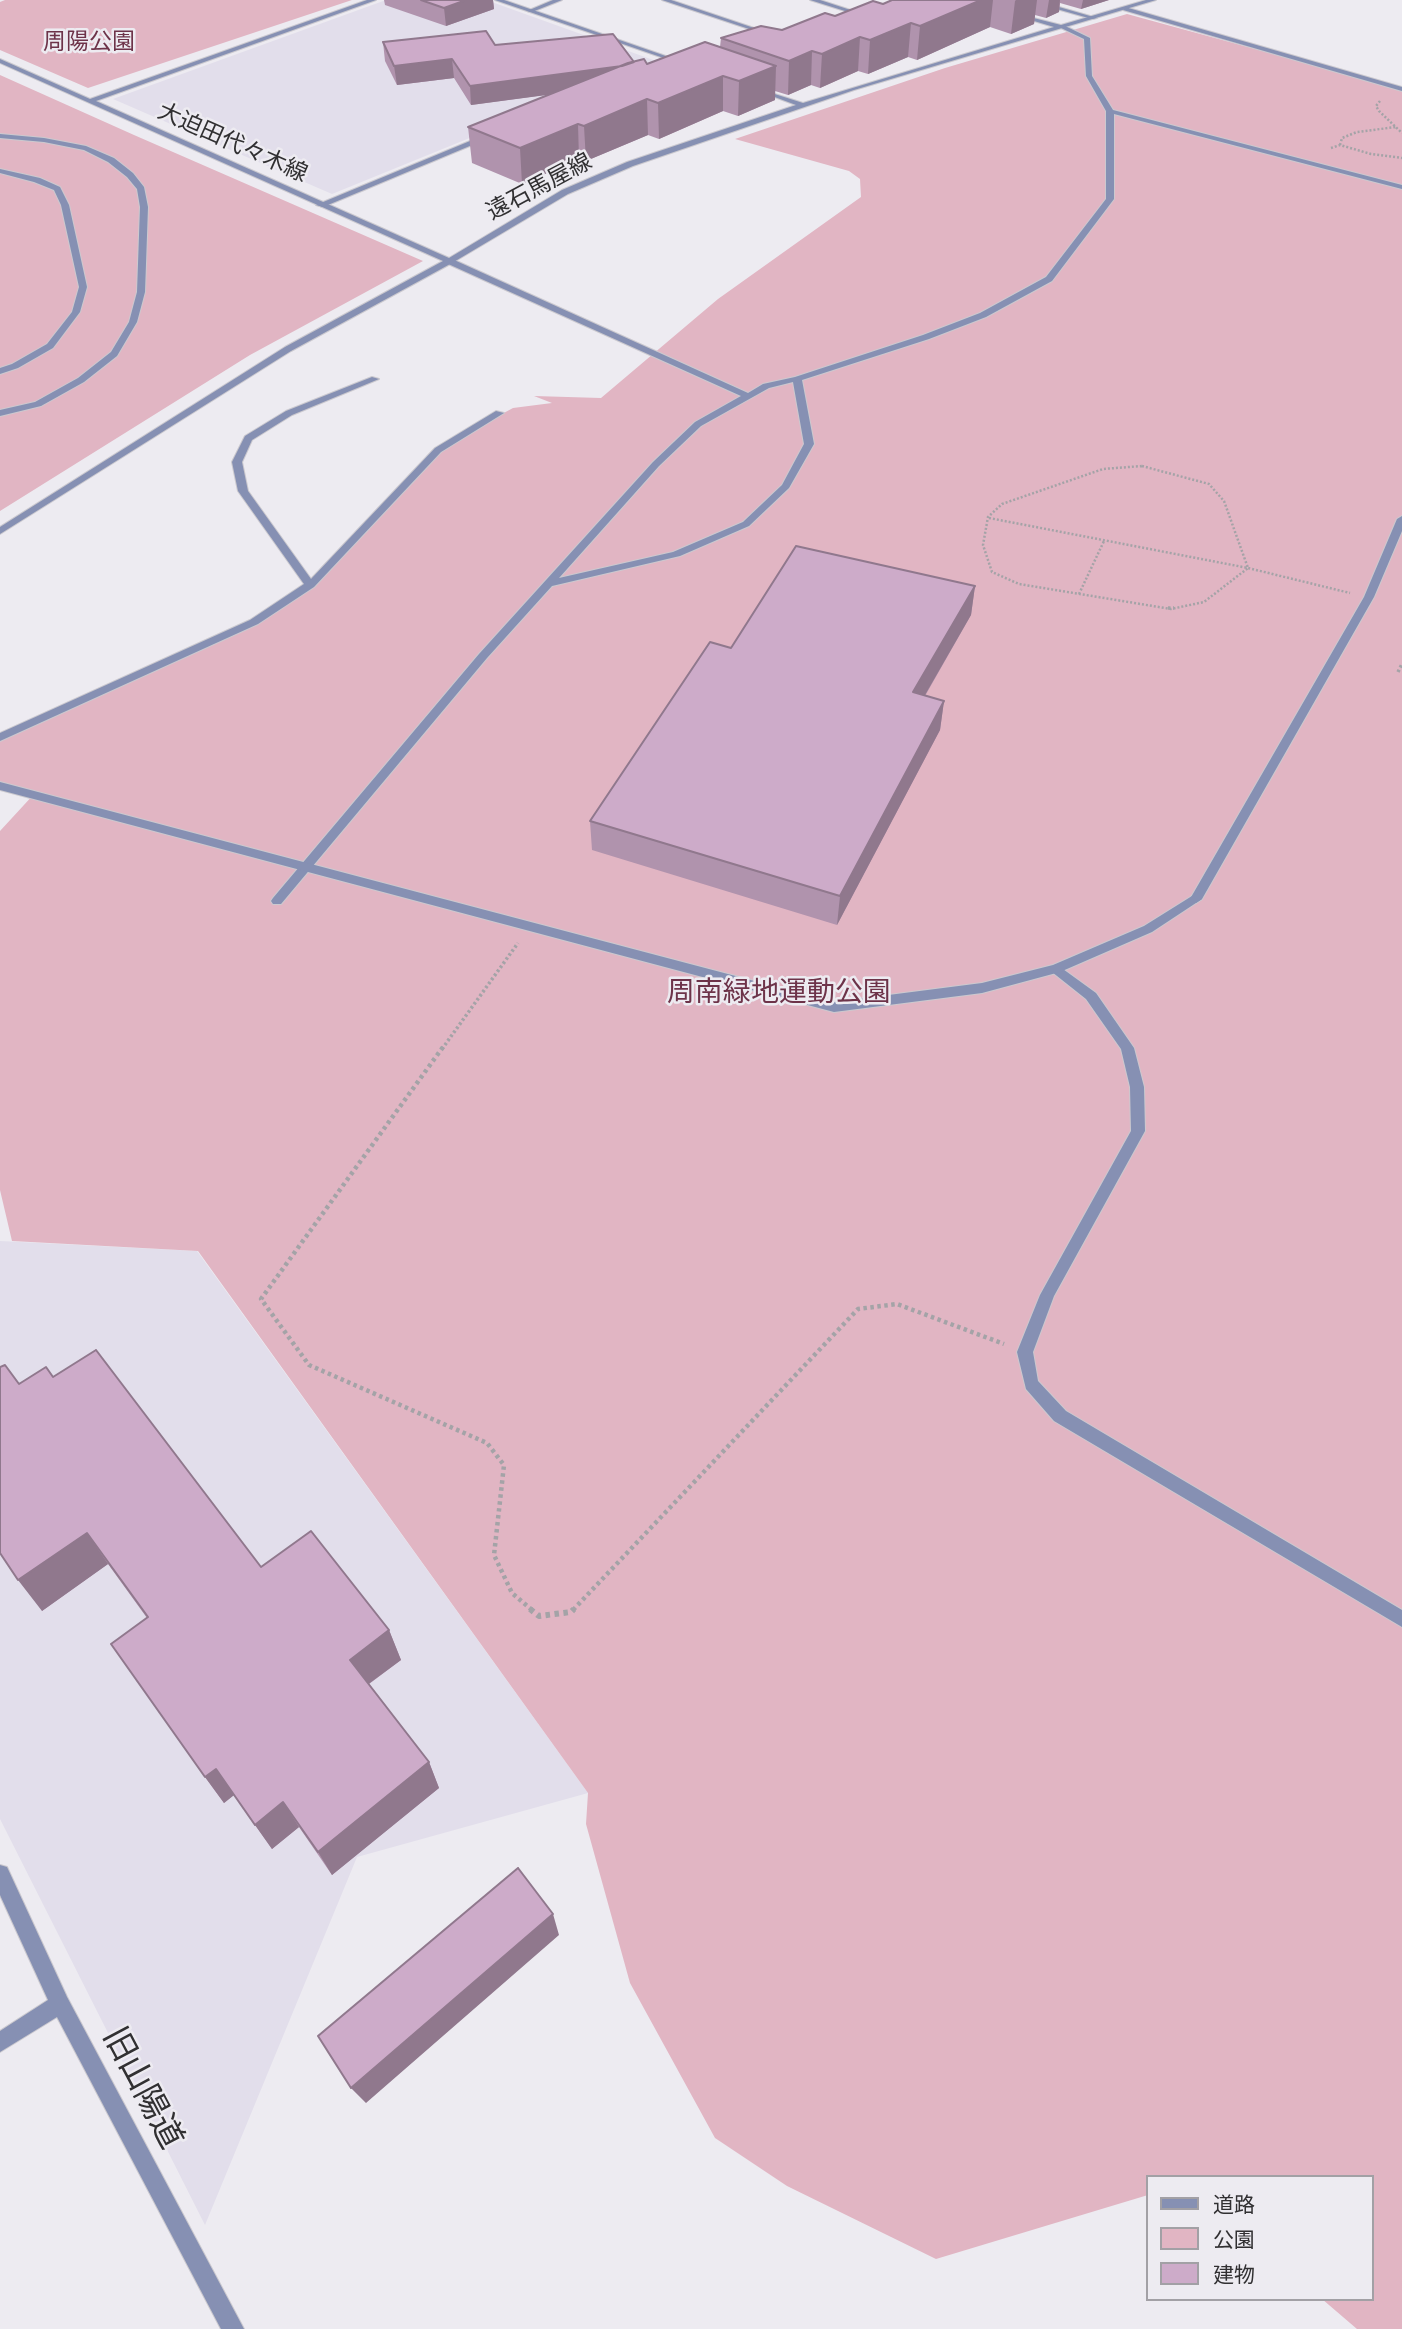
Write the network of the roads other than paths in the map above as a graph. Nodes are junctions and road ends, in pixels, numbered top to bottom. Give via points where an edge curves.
1 (373, 0) edge
2 (498, 0) edge
3 (559, 0) edge
4 (665, 0) edge
5 (813, 0) edge
6 (1028, 0) edge
7 (1153, 0) edge
8 (1125, 9) junction
9 (1003, 10) dead end
10 (530, 11) junction
11 (869, 18) edge
12 (1094, 18) junction
13 (1063, 27) junction
14 (776, 37) edge
15 (0, 61) edge
16 (693, 67) edge
17 (754, 88) edge
18 (1402, 89) edge
19 (90, 101) junction
20 (803, 105) junction
21 (1110, 111) junction
22 (494, 134) edge
23 (0, 136) edge
24 (0, 172) edge
25 (1402, 187) edge
26 (320, 205) junction
27 (449, 261) junction
28 (0, 371) edge
29 (375, 379) dead end
30 (797, 379) junction
31 (748, 396) junction
32 (0, 413) edge
33 (499, 414) dead end
34 (1402, 519) edge
35 (0, 531) edge
36 (547, 584) junction
37 (310, 585) junction
38 (0, 737) edge
39 (0, 786) edge
40 (303, 869) junction
41 (277, 901) dead end
42 (1056, 969) junction
43 (1402, 1619) edge
44 (0, 1874) edge
45 (60, 2004) junction
46 (0, 2042) edge
47 (233, 2329) edge

1 - 19 street
2 - 10 street
3 - 10 street
4 - 14 street
5 - 11 street
6 - 12 street
7 - 8 street, 遠石馬屋線
8 - 12 street, 遠石馬屋線
8 - 18 street
9 - 13 street
10 - 16 street
12 - 13 street, 遠石馬屋線
13 - 20 street, 遠石馬屋線
13 - 21 street via 1087,38 1089,76
15 - 19 street, 大迫田代々木線
17 - 20 street
19 - 26 street, 大迫田代々木線
20 - 27 street, 遠石馬屋線 via 630,164 565,192
21 - 25 street
21 - 30 street via 1110,198 1049,279 983,315
22 - 26 street
23 - 32 street via 86,148 111,160 141,189 144,207 141,292 134,322 114,354 81,380 38,404
24 - 28 street via 57,189 65,205 83,287 76,313 50,346
26 - 27 street, 大迫田代々木線
27 - 31 street, 大迫田代々木線
27 - 35 street, 遠石馬屋線 via 288,349
29 - 37 street via 289,413 248,438 237,462 243,491
30 - 31 street via 766,386
30 - 36 street via 808,444 786,486 746,524 676,554
31 - 36 street via 698,424
33 - 37 street via 438,450
34 - 42 street via 1369,597 1196,898 1148,929
36 - 40 street
37 - 38 street via 254,622
39 - 40 street
40 - 41 street
40 - 42 street via 834,1007 982,988
42 - 43 street via 1091,996 1127,1048 1137,1087 1138,1131 1047,1295 1025,1352 1031,1384 1060,1416
44 - 45 street, 旧山陽道
45 - 46 street
45 - 47 street, 旧山陽道

